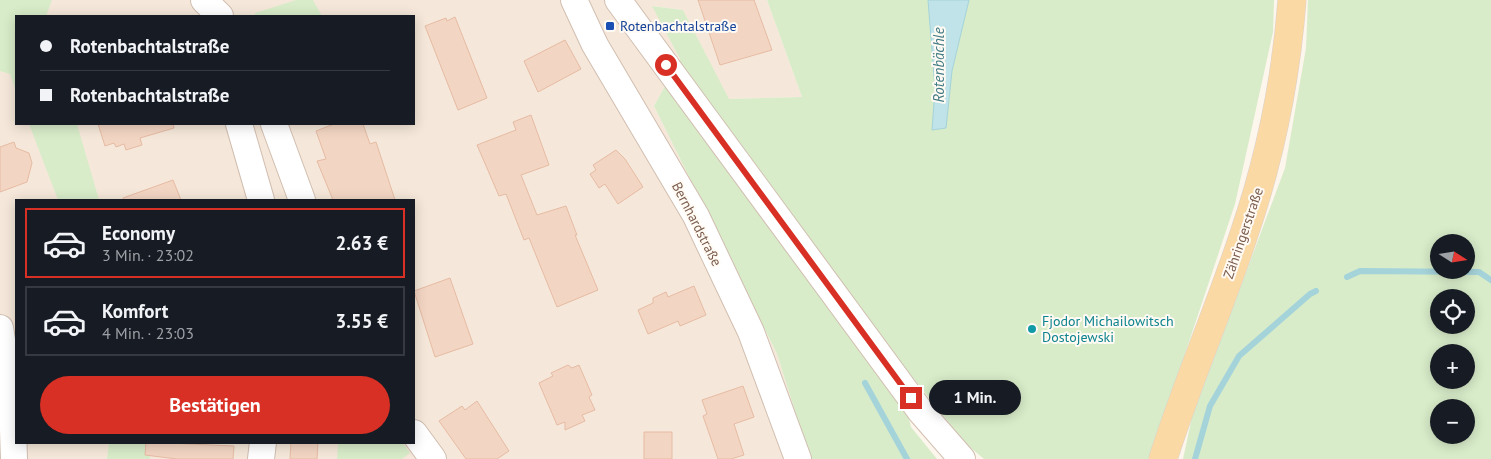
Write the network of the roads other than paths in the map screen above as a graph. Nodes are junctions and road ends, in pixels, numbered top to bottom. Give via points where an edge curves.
1 (204, 0) edge
2 (227, 0) edge
3 (574, 0) edge
4 (618, 0) edge
5 (1292, 0) edge
6 (219, 15) edge
7 (232, 15) edge
8 (239, 125) edge
9 (274, 125) edge
10 (261, 199) edge
11 (302, 199) edge
12 (0, 328) edge
13 (415, 434) edge
14 (263, 444) edge
15 (14, 459) edge
16 (261, 459) edge
17 (433, 459) edge
18 (798, 459) edge
19 (962, 459) edge
20 (1163, 459) edge

1 - 6 street
2 - 7 street
3 - 18 street, Bernhardstraße via 595,45 696,216 750,332
4 - 19 street via 921,412
5 - 20 main road, Zähringerstraße via 1283,80 1263,171 1245,234 1180,405
8 - 10 street
9 - 11 street
12 - 15 street via 12,400
13 - 17 street
14 - 16 street

